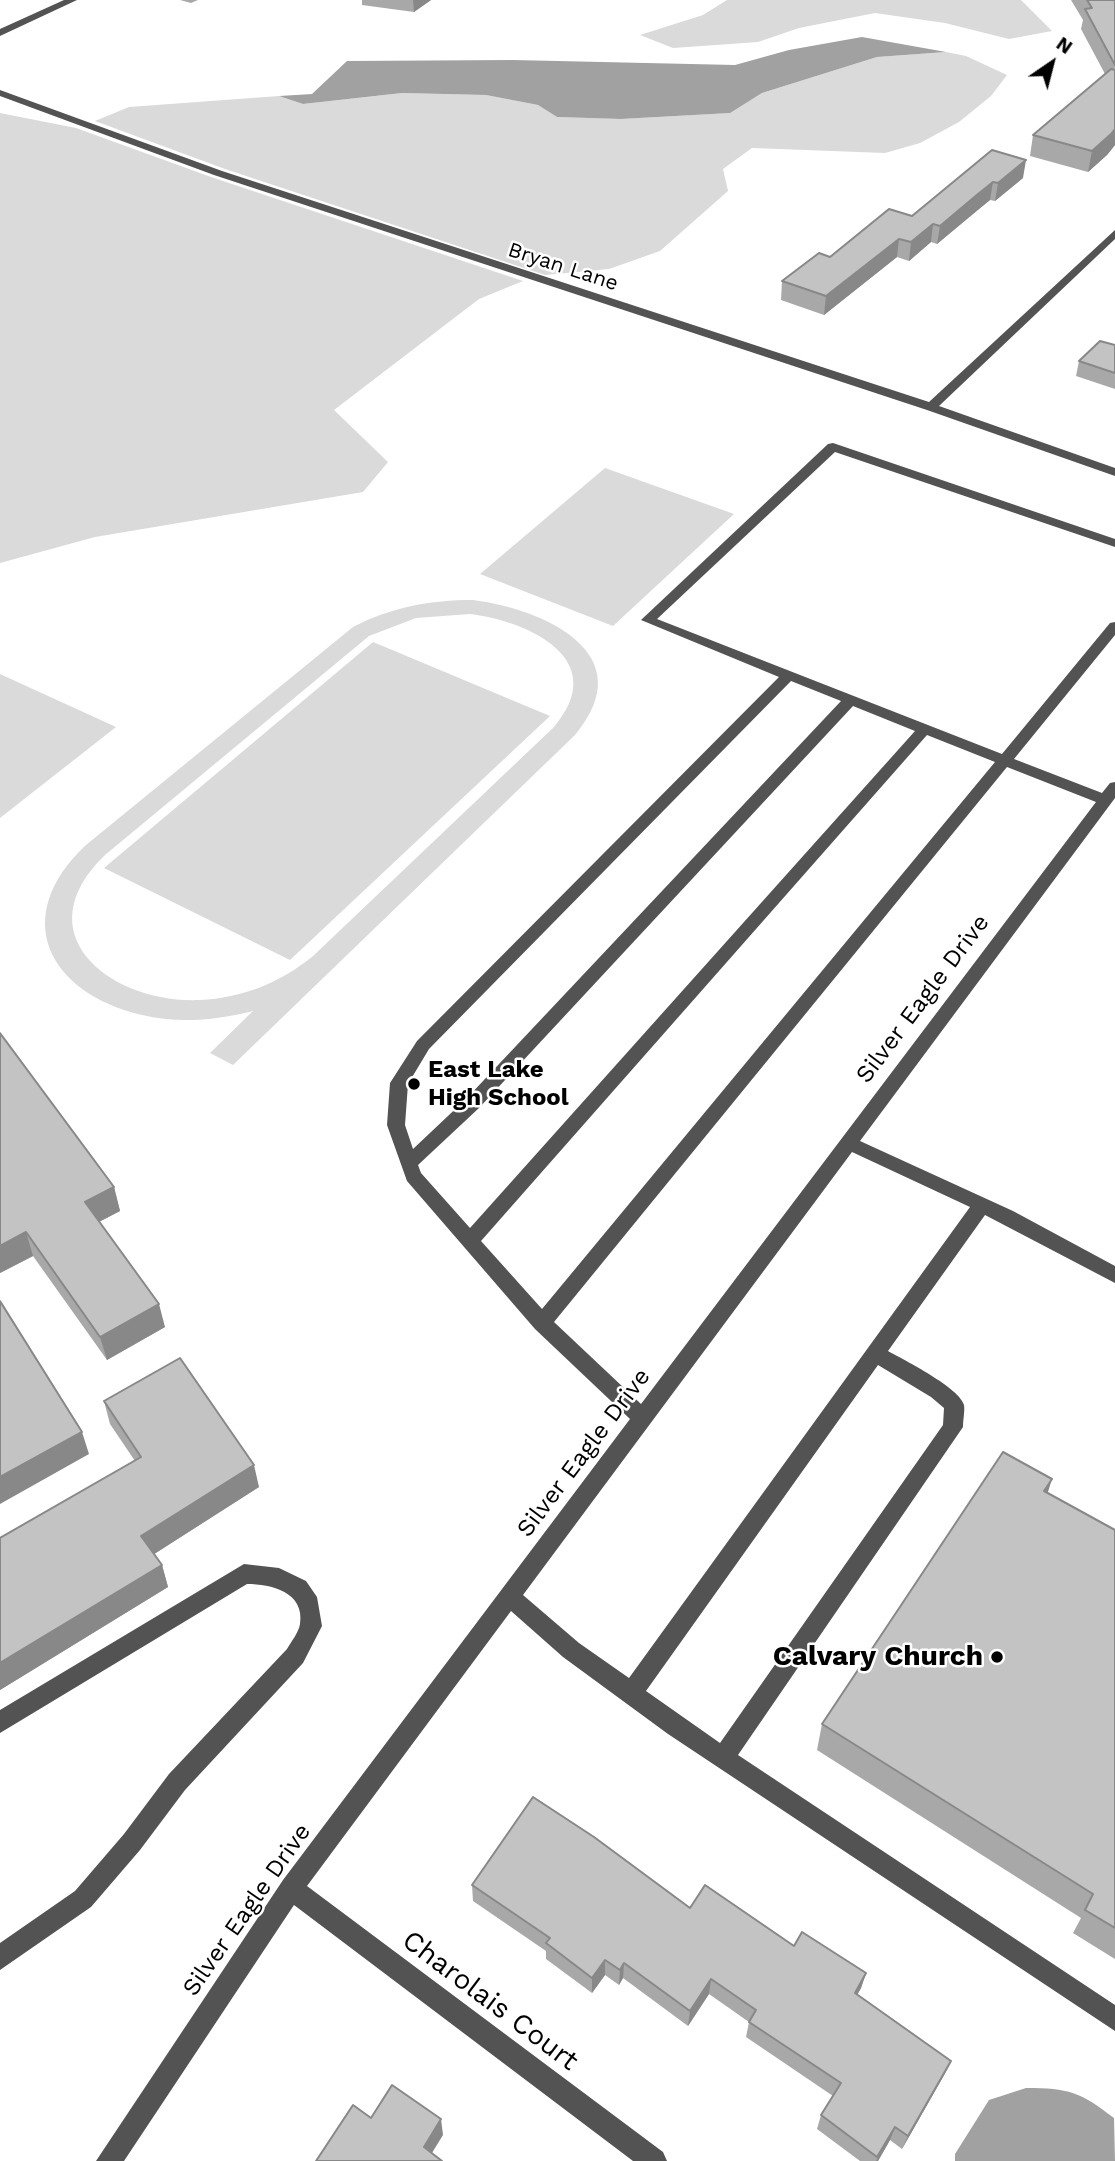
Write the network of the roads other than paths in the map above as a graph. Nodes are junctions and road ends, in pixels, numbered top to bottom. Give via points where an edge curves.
1 (72, 0) edge
2 (0, 33) edge
3 (0, 93) edge
4 (1115, 233) edge
5 (931, 407) junction
6 (1115, 472) edge
7 (1115, 543) edge
8 (1115, 626) edge
9 (788, 676) junction
10 (850, 701) junction
11 (924, 730) junction
12 (1006, 762) junction
13 (1110, 794) edge
14 (848, 1143) junction
15 (409, 1163) junction
16 (982, 1205) junction
17 (469, 1242) junction
18 (1115, 1275) edge
19 (542, 1323) junction
20 (875, 1353) junction
21 (642, 1418) junction
22 (509, 1596) junction
23 (631, 1693) junction
24 (0, 1722) edge
25 (723, 1758) junction
26 (290, 1888) junction
27 (26, 1941) junction
28 (0, 1958) edge
29 (0, 1970) edge
30 (1115, 2019) edge
31 (109, 2161) edge
32 (654, 2161) edge

1 - 2 street
3 - 5 street, Bryan Lane via 218,173
4 - 5 street
5 - 6 street, Bryan Lane
7 - 9 street via 834,447 649,620
8 - 12 street
9 - 10 street
9 - 15 street via 423,1045 399,1083 396,1125
10 - 11 street
10 - 15 street via 473,1103
11 - 12 street
11 - 17 street
12 - 13 street
12 - 19 street
13 - 14 street, Silver Eagle Drive
14 - 16 street
14 - 21 street, Silver Eagle Drive
15 - 17 street via 413,1176
16 - 18 street
16 - 20 street
17 - 19 street
19 - 21 street
20 - 23 street
20 - 25 street via 954,1405 953,1427
21 - 22 street, Silver Eagle Drive
22 - 23 street via 571,1650
22 - 26 street, Silver Eagle Drive
23 - 25 street
24 - 27 street via 244,1574 272,1576 298,1588 309,1604 311,1626 295,1656 177,1782 83,1899
25 - 30 street
26 - 31 street, Silver Eagle Drive
26 - 32 street, Charolais Court
27 - 28 street
27 - 29 street

